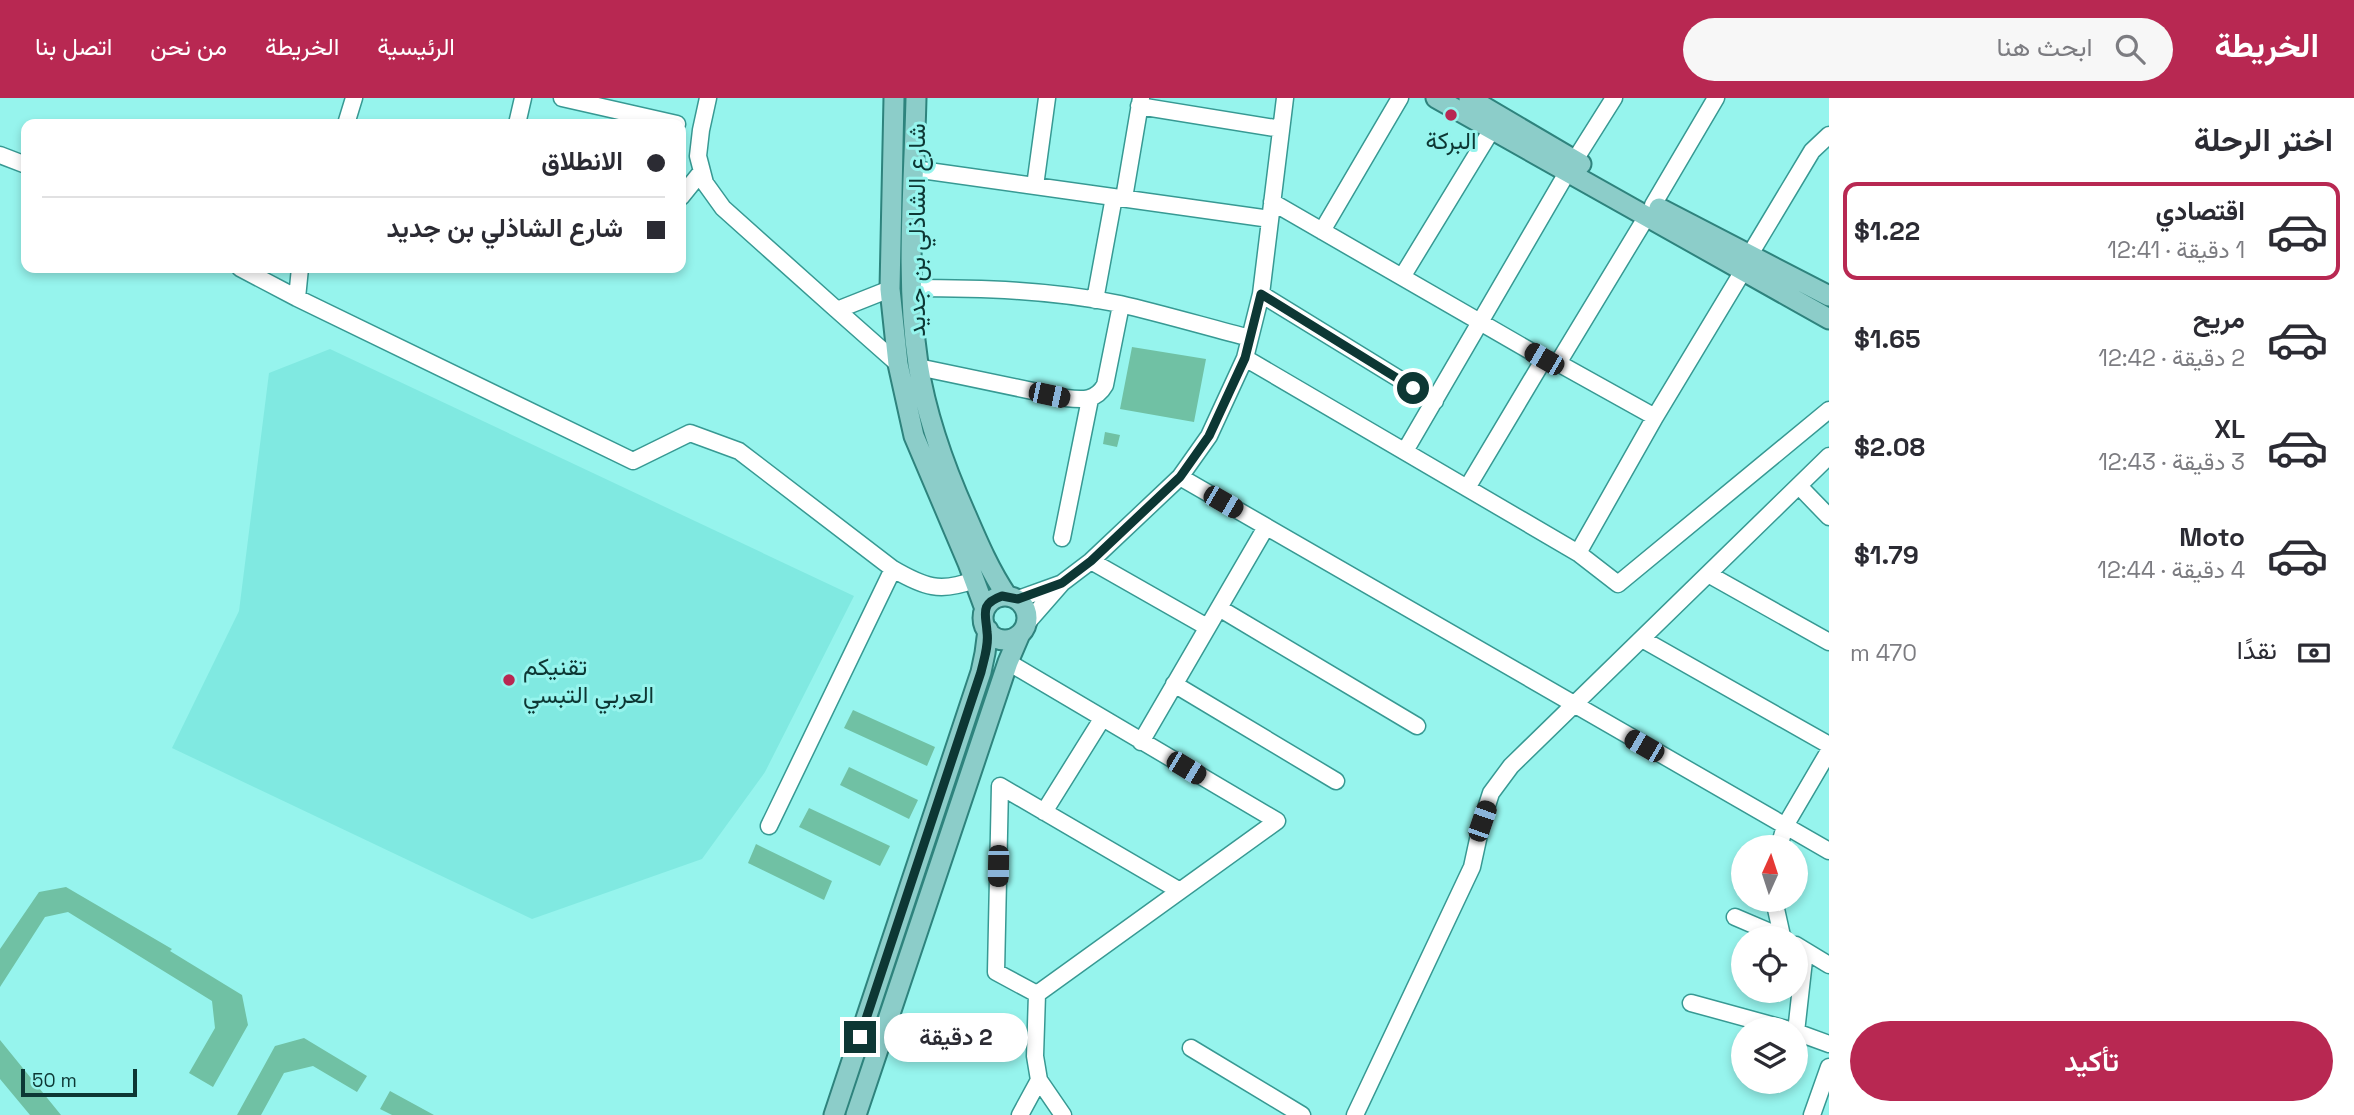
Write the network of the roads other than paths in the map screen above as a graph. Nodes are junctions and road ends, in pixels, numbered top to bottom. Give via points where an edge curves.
1 (354, 98) edge
2 (523, 98) edge
3 (562, 98) edge
4 (708, 98) edge
5 (894, 98) edge
6 (916, 98) edge
7 (1047, 98) edge
8 (1285, 98) edge
9 (1400, 98) edge
10 (1436, 98) edge
11 (1469, 98) edge
12 (1614, 98) edge
13 (1716, 98) edge
14 (1140, 102) edge
15 (348, 119) edge
16 (518, 119) edge
17 (653, 119) edge
18 (686, 127) edge
19 (1282, 129) junction
20 (701, 130) junction
21 (1491, 131) junction
22 (1829, 135) edge
23 (0, 155) edge
24 (21, 163) edge
25 (1572, 166) junction
26 (914, 169) junction
27 (702, 171) junction
28 (1035, 186) junction
29 (686, 191) edge
30 (1119, 197) junction
31 (1271, 210) junction
32 (1650, 211) junction
33 (1322, 231) junction
34 (1746, 263) junction
35 (250, 273) edge
36 (300, 273) edge
37 (1402, 277) junction
38 (911, 288) junction
39 (890, 289) junction
40 (1261, 294) junction
41 (1829, 296) edge
42 (298, 298) junction
43 (1095, 300) junction
44 (1121, 304) junction
45 (836, 310) junction
46 (1829, 319) edge
47 (1481, 322) junction
48 (1250, 338) junction
49 (1245, 358) junction
50 (1551, 361) junction
51 (898, 364) junction
52 (919, 367) junction
53 (1090, 400) junction
54 (1434, 401) junction
55 (1829, 410) edge
56 (1655, 418) junction
57 (1405, 451) junction
58 (1829, 457) edge
59 (1180, 477) junction
60 (1799, 486) junction
61 (1467, 488) junction
62 (1829, 517) edge
63 (1266, 527) junction
64 (1062, 538) dead end
65 (1578, 553) junction
66 (1091, 561) junction
67 (893, 569) junction
68 (1709, 574) junction
69 (974, 580) junction
70 (1062, 583) junction
71 (1013, 598) junction
72 (1219, 608) junction
73 (985, 609) junction
74 (1207, 628) junction
75 (1023, 629) junction
76 (988, 630) junction
77 (1642, 639) junction
78 (1829, 642) edge
79 (1008, 662) junction
80 (1174, 684) junction
81 (1573, 705) junction
82 (1102, 719) junction
83 (1417, 726) dead end
84 (1141, 742) junction
85 (1829, 745) edge
86 (1829, 751) edge
87 (1336, 781) dead end
88 (1044, 811) junction
89 (769, 826) dead end
90 (1785, 826) junction
91 (1782, 835) edge
92 (1829, 851) edge
93 (1180, 891) junction
94 (1735, 917) dead end
95 (1755, 926) edge
96 (1808, 953) edge
97 (1829, 965) edge
98 (1037, 993) junction
99 (1691, 1003) dead end
100 (1742, 1017) edge
101 (1808, 1036) edge
102 (1829, 1044) edge
103 (1191, 1048) dead end
104 (1829, 1067) edge
105 (1039, 1080) junction
106 (834, 1115) edge
107 (856, 1115) edge
108 (1020, 1115) edge
109 (1063, 1115) edge
110 (1302, 1115) edge
111 (1355, 1115) edge
112 (1812, 1115) edge

1 - 15 street
2 - 16 street
3 - 17 street
4 - 20 street
5 - 39 main road, شارع الشاذلي بن جديد
6 - 26 main road, شارع الشاذلي بن جديد
7 - 28 street
8 - 19 street
9 - 33 street
10 - 21 main road
11 - 25 main road
12 - 25 street
13 - 32 street
14 - 19 street
14 - 30 street
18 - 20 street
19 - 31 street
20 - 27 street via 698,156
21 - 25 main road
21 - 37 street
22 - 34 street via 1812,151
23 - 24 street
25 - 32 main road
25 - 47 street
26 - 28 street
26 - 38 main road, شارع الشاذلي بن جديد
27 - 29 street
27 - 45 street via 723,208
28 - 30 street
30 - 31 street
30 - 43 street
31 - 33 street
31 - 40 street
32 - 34 main road
32 - 50 street
33 - 37 street
34 - 41 main road
34 - 46 main road
34 - 56 street
35 - 42 street
36 - 42 street
37 - 47 street
38 - 43 street via 997,289
38 - 52 main road, شارع الشاذلي بن جديد
39 - 45 street
39 - 51 main road, شارع الشاذلي بن جديد
40 - 48 street
40 - 54 street
42 - 67 street via 633,461 690,433 739,452
43 - 44 street
44 - 48 street
44 - 53 street via 1105,385
45 - 51 street
47 - 50 street
47 - 54 street
48 - 49 street
49 - 57 street
49 - 59 street via 1209,436
50 - 56 street
50 - 61 street
51 - 69 main road, شارع الشاذلي بن جديد via 915,436
52 - 53 street
52 - 71 main road, شارع الشاذلي بن جديد via 956,492 994,576
53 - 64 street
54 - 57 street
55 - 65 street via 1618,584
56 - 65 street
57 - 61 street
58 - 60 street
59 - 63 street
59 - 66 street
60 - 62 street
60 - 68 street
61 - 65 street
63 - 72 street
63 - 81 street
66 - 70 street
66 - 74 street
67 - 69 street via 925,586 942,588
67 - 89 street
68 - 77 street
68 - 78 street
69 - 73 main road, شارع الشاذلي بن جديد
70 - 71 street
70 - 75 street
71 - 73 main road via 997,598
71 - 75 main road via 1027,613
72 - 74 street
72 - 83 street
73 - 76 main road
74 - 80 street
75 - 76 main road via 1012,639 1001,639
75 - 79 main road
76 - 106 main road via 981,672
77 - 81 street
77 - 85 street
79 - 82 street
79 - 107 main road
80 - 84 street
80 - 87 street
81 - 90 street
81 - 111 street via 1511,766 1491,793 1472,867
82 - 84 street
82 - 88 street
84 - 93 street via 1277,821
86 - 90 street
88 - 93 street
88 - 98 street via 1000,786 996,972
90 - 91 street
90 - 92 street
93 - 98 street
94 - 95 street
96 - 97 street
98 - 105 street
99 - 100 street
101 - 102 street
103 - 110 street
104 - 112 street
105 - 108 street
105 - 109 street

